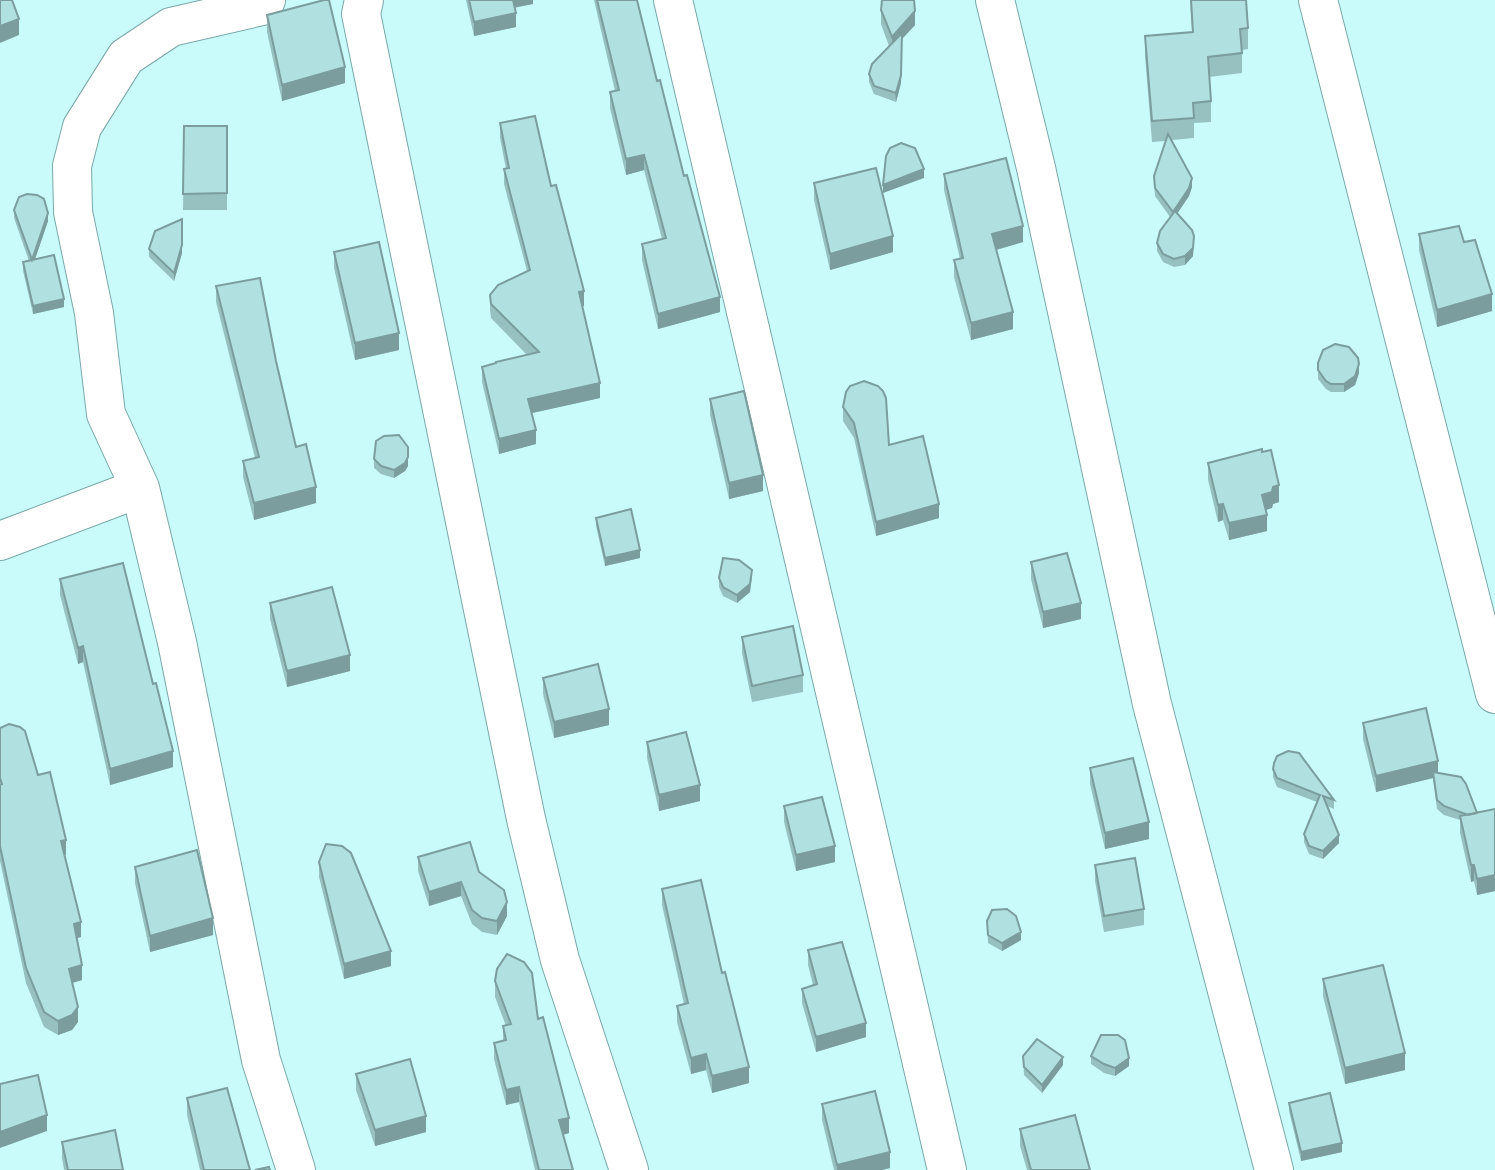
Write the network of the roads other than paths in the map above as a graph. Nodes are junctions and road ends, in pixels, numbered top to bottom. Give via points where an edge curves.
1 (266, 0) edge
2 (364, 0) edge
3 (673, 0) edge
4 (995, 0) edge
5 (1318, 0) edge
6 (140, 488) junction
7 (0, 541) edge
8 (1495, 694) edge
9 (296, 1170) edge
10 (629, 1170) edge
11 (947, 1170) edge
12 (1274, 1170) edge

1 - 6 street via 262,6 171,27 125,57 82,127 72,166 72,212 94,313 106,414
2 - 10 street via 361,14 526,819 560,960
3 - 11 street
4 - 12 street via 1152,704
5 - 8 street
6 - 7 street
6 - 9 street via 177,642 261,1060

